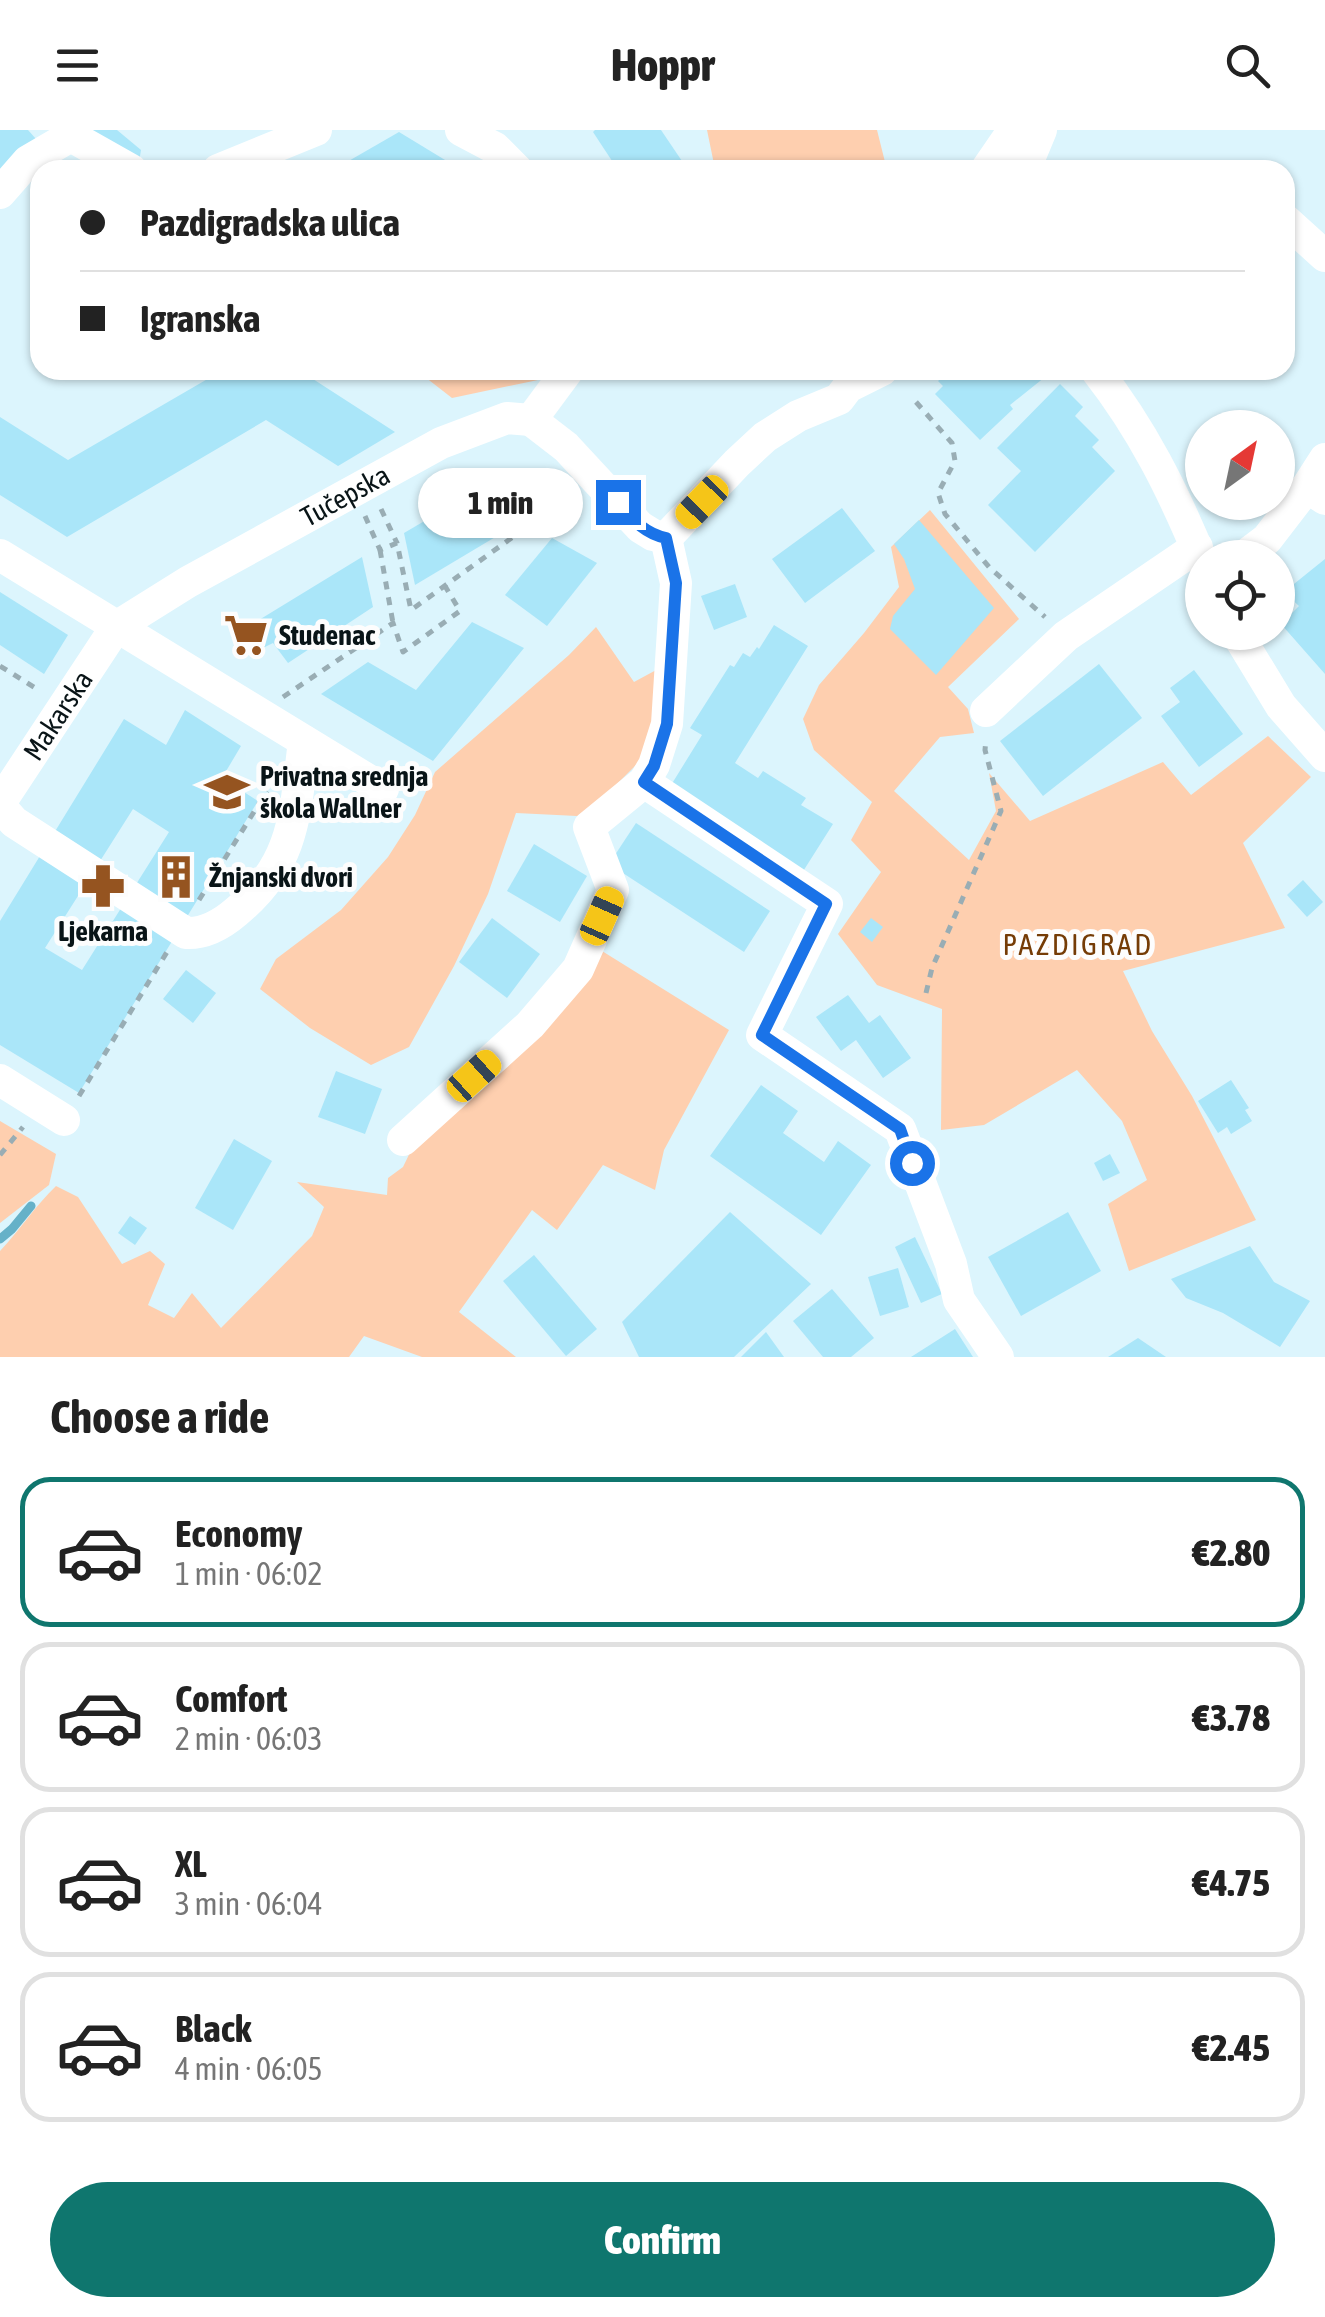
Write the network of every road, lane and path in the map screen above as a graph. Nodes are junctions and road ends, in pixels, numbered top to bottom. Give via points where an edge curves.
1 (316, 130) edge
2 (461, 130) edge
3 (1016, 130) edge
4 (1040, 130) edge
5 (68, 133) edge
6 (511, 149) edge
7 (114, 160) edge
8 (242, 160) edge
9 (993, 160) edge
10 (1028, 160) edge
11 (0, 193) edge
12 (1295, 229) edge
13 (1325, 256) edge
14 (560, 380) edge
15 (849, 380) edge
16 (1104, 380) edge
17 (916, 402) dead end
18 (530, 420) junction
19 (1325, 459) edge
20 (596, 478) junction
21 (368, 483) junction
22 (1316, 493) edge
23 (372, 532) dead end
24 (666, 538) junction
25 (1193, 540) edge
26 (1265, 540) edge
27 (397, 542) junction
28 (380, 550) junction
29 (0, 554) edge
30 (1185, 563) edge
31 (445, 586) junction
32 (393, 623) junction
33 (116, 628) junction
34 (1066, 636) junction
35 (1247, 650) edge
36 (0, 666) edge
37 (64, 706) junction
38 (986, 710) joint
39 (259, 714) junction
40 (304, 741) junction
41 (1325, 756) edge
42 (644, 782) junction
43 (383, 789) dead end
44 (260, 802) dead end
45 (0, 804) edge
46 (213, 878) dead end
47 (175, 940) dead end
48 (926, 993) dead end
49 (0, 1080) edge
50 (73, 1106) joint
51 (403, 1140) dead end
52 (998, 1357) edge

1 - 8 street
2 - 6 street
3 - 9 street
4 - 10 street
5 - 7 street
5 - 11 street via 28,160
12 - 13 street
14 - 18 street
15 - 24 street via 838,399 765,438
16 - 25 street via 1152,452
17 - 34 path via 952,444 956,462 938,493 945,514 989,567
18 - 20 street
18 - 21 street, Tučepska via 507,418 441,443
19 - 22 street
20 - 24 street via 640,527
20 - 31 path
21 - 27 path
21 - 33 street, Tučepska
22 - 26 street
23 - 28 path
24 - 42 street via 676,583 667,724
27 - 28 path
27 - 31 path via 410,610
28 - 32 path
29 - 33 street
30 - 34 street
31 - 32 path via 460,611 402,652
32 - 39 path
33 - 37 street, Makarska
33 - 39 street
34 - 38 street
35 - 41 street via 1280,706
36 - 37 path
37 - 45 street, Makarska
38 - 48 path via 985,750 1001,811
39 - 40 street
40 - 43 street
40 - 45 street via 294,826 274,871 224,923 196,934 14,822
42 - 51 street via 589,827 613,890 578,970 530,1026
42 - 52 street via 826,904 762,1035 900,1129 960,1300
44 - 46 path
47 - 50 path
49 - 50 street

